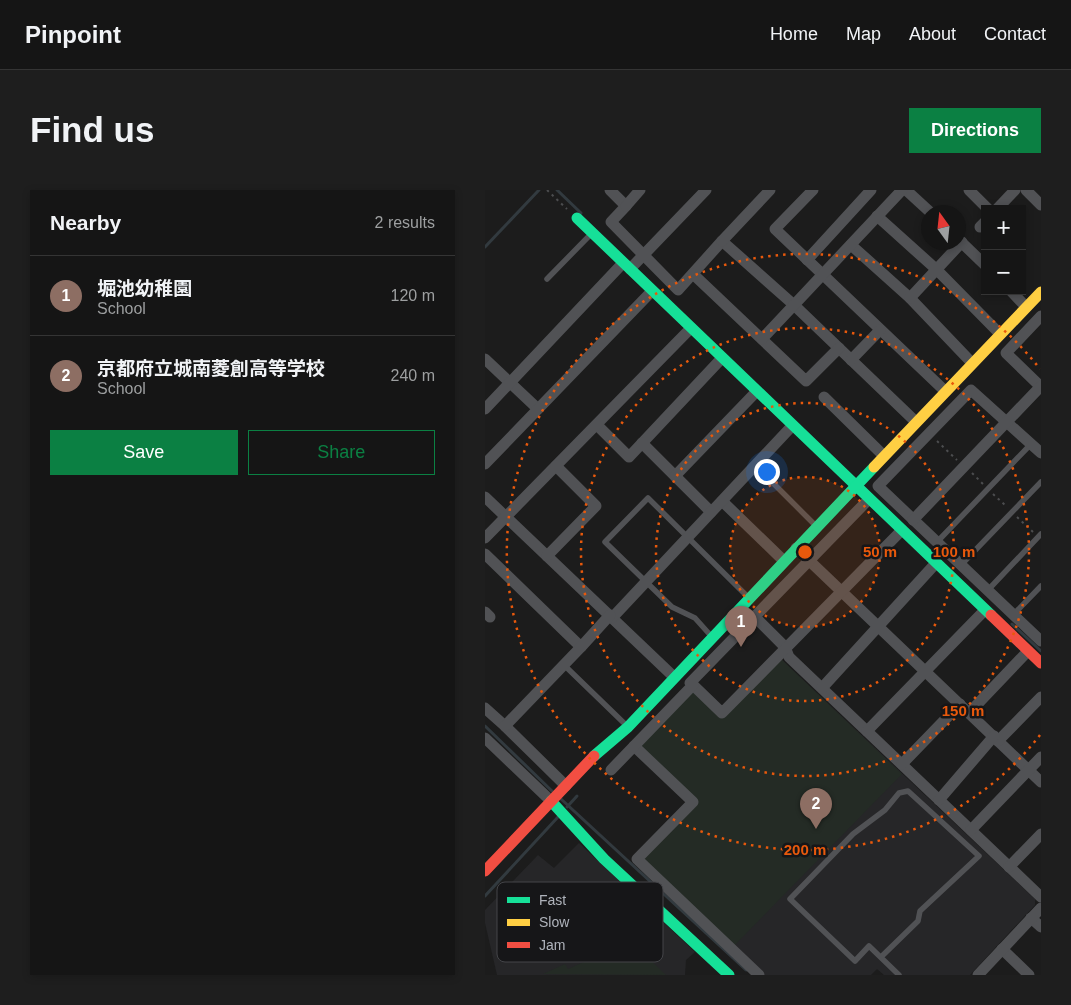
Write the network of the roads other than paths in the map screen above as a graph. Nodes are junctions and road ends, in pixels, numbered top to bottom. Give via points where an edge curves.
1 (610, 190) edge
2 (640, 190) edge
3 (706, 190) edge
4 (770, 190) edge
5 (813, 190) edge
6 (871, 190) edge
7 (904, 190) edge
8 (969, 190) edge
9 (1015, 190) edge
10 (1026, 190) edge
11 (922, 205) edge
12 (985, 205) edge
13 (1001, 205) edge
14 (1041, 205) edge
15 (626, 206) junction
16 (877, 216) junction
17 (577, 218) road end
18 (592, 233) junction
19 (722, 241) junction
20 (851, 245) junction
21 (966, 247) edge
22 (953, 250) edge
23 (643, 255) junction
24 (807, 260) junction
25 (981, 261) edge
26 (626, 266) junction
27 (937, 270) junction
28 (693, 274) junction
29 (822, 275) junction
30 (547, 280) dead end
31 (652, 291) junction
32 (1041, 292) edge
33 (1015, 295) edge
34 (910, 298) junction
35 (794, 305) junction
36 (1027, 307) junction
37 (1041, 316) edge
38 (691, 328) junction
39 (880, 330) junction
40 (1000, 334) junction
41 (762, 339) junction
42 (839, 348) junction
43 (722, 358) junction
44 (485, 359) edge
45 (851, 360) junction
46 (972, 363) junction
47 (510, 383) junction
48 (1041, 386) edge
49 (757, 391) junction
50 (945, 391) junction
51 (824, 397) dead end
52 (485, 408) edge
53 (538, 409) junction
54 (1007, 421) junction
55 (916, 422) junction
56 (597, 425) junction
57 (792, 426) junction
58 (642, 443) junction
59 (1031, 444) junction
60 (1041, 453) edge
61 (884, 456) junction
62 (485, 464) edge
63 (755, 465) junction
64 (556, 466) junction
65 (675, 476) junction
66 (1041, 482) edge
67 (855, 486) junction
68 (485, 497) edge
69 (869, 499) junction
70 (722, 501) junction
71 (711, 512) junction
72 (506, 517) junction
73 (913, 520) junction
74 (817, 526) junction
75 (902, 530) junction
76 (1041, 534) edge
77 (688, 537) junction
78 (485, 538) edge
79 (937, 542) junction
80 (796, 548) junction
81 (485, 554) edge
82 (547, 556) junction
83 (784, 561) junction
84 (809, 562) junction
85 (936, 563) junction
86 (961, 565) junction
87 (646, 582) junction
88 (1041, 586) edge
89 (988, 590) junction
90 (841, 592) junction
91 (749, 598) junction
92 (985, 610) junction
93 (1013, 615) junction
94 (611, 616) junction
95 (754, 616) junction
96 (878, 627) junction
97 (709, 640) junction
98 (1041, 641) edge
99 (581, 647) junction
100 (785, 647) junction
101 (1028, 650) junction
102 (719, 655) junction
103 (1041, 663) edge
104 (564, 665) junction
105 (925, 671) junction
106 (674, 677) junction
107 (693, 685) junction
108 (822, 688) junction
109 (1041, 697) edge
110 (960, 704) junction
111 (485, 708) edge
112 (969, 713) junction
113 (505, 726) junction
114 (628, 727) junction
115 (867, 731) junction
116 (485, 738) edge
117 (996, 738) junction
118 (633, 746) junction
119 (1041, 757) edge
120 (902, 764) junction
121 (611, 770) dead end
122 (1029, 770) junction
123 (1041, 782) edge
124 (563, 788) junction
125 (939, 800) junction
126 (554, 803) junction
127 (971, 830) junction
128 (1041, 834) edge
129 (1009, 867) junction
130 (485, 871) edge
131 (637, 875) junction
132 (645, 882) edge
133 (645, 882) edge
134 (1041, 898) edge
135 (663, 899) edge
136 (663, 899) edge
137 (1041, 908) edge
138 (1031, 918) junction
139 (1041, 927) edge
140 (717, 949) junction
141 (1002, 949) junction
142 (881, 956) junction
143 (729, 975) edge
144 (759, 975) edge
145 (899, 975) edge
146 (978, 975) edge
147 (1029, 975) edge

1 - 15 street
2 - 15 street
3 - 23 street
4 - 19 street
5 - 24 street via 775,229
6 - 24 street
7 - 11 street
7 - 16 street
8 - 12 street
9 - 13 street
10 - 14 street
15 - 23 street via 611,222
16 - 20 street
16 - 27 street
17 - 18 street
18 - 26 street
18 - 30 lane
19 - 28 street
19 - 35 street
20 - 29 street
20 - 34 street
21 - 25 street
22 - 27 street
23 - 26 street
23 - 28 street via 679,290
24 - 29 street
26 - 31 street
26 - 47 street
27 - 34 street
27 - 40 street
28 - 41 street
29 - 35 street
29 - 39 street
31 - 38 street
31 - 53 street
32 - 36 street
33 - 36 street
34 - 46 street
35 - 41 street
35 - 42 street
36 - 40 street
37 - 48 street via 1006,353
38 - 43 street
38 - 56 street
39 - 45 street
39 - 50 street
40 - 46 street
41 - 42 street via 806,381
42 - 45 street
43 - 49 street
43 - 58 street
44 - 47 street
45 - 55 street
46 - 50 street
47 - 52 street
47 - 53 street
48 - 54 street
49 - 57 street
49 - 65 street
50 - 55 street
51 - 61 street
53 - 62 street
54 - 59 street
54 - 73 street
54 - 73 street via 971,390 878,486
55 - 61 street
56 - 58 street via 629,457
56 - 64 street
57 - 63 street
57 - 67 street
58 - 65 street
59 - 60 street
59 - 79 lane
61 - 67 street
63 - 70 street
63 - 74 lane
64 - 72 street
64 - 82 street via 596,506
65 - 71 street
66 - 86 lane
67 - 69 street
67 - 74 street
68 - 72 street
69 - 75 street
69 - 84 street
70 - 71 street
70 - 83 street
71 - 77 street
72 - 78 street
72 - 82 street
73 - 79 street
74 - 80 street
75 - 85 street
75 - 90 street
76 - 89 lane
77 - 87 street
77 - 87 lane via 648,498 605,542
77 - 91 lane
79 - 86 street
80 - 83 street
80 - 84 street
81 - 99 street
82 - 94 street
83 - 91 street
84 - 90 street
84 - 95 street
85 - 92 street
85 - 96 street
86 - 89 street
87 - 94 street
87 - 97 lane via 672,607 695,618
88 - 93 lane
89 - 93 street
90 - 96 street
90 - 100 street
91 - 97 street
92 - 101 street
92 - 105 street
93 - 98 street
94 - 99 street
94 - 106 street
95 - 100 street
95 - 102 street
96 - 105 street
96 - 108 street
97 - 102 street
97 - 106 street
99 - 104 street
100 - 107 street via 722,713
100 - 108 street via 789,657
101 - 103 street
101 - 112 street
102 - 107 street via 690,683
104 - 113 street
104 - 114 lane
105 - 110 street
105 - 115 street
106 - 114 street
107 - 118 street
108 - 115 street
109 - 117 street
110 - 112 street
110 - 120 street
111 - 113 street
112 - 117 street
113 - 124 street
114 - 124 street
115 - 120 street
116 - 126 street
117 - 122 street
117 - 125 street
118 - 121 street
118 - 131 street via 693,802 637,859
119 - 122 street
120 - 125 street
122 - 123 street
122 - 127 street
124 - 126 street
125 - 127 street
126 - 130 street
126 - 131 street via 604,859
127 - 129 street
128 - 129 street
129 - 134 street
131 - 132 street
131 - 133 street
135 - 140 street
136 - 140 street
137 - 138 street
138 - 139 street
138 - 141 street
140 - 143 street
140 - 144 street
141 - 146 street
141 - 147 street
142 - 142 lane via 917,921 920,911 979,856 908,791 899,793 885,810 853,834 791,899 855,961 869,946
142 - 145 lane

